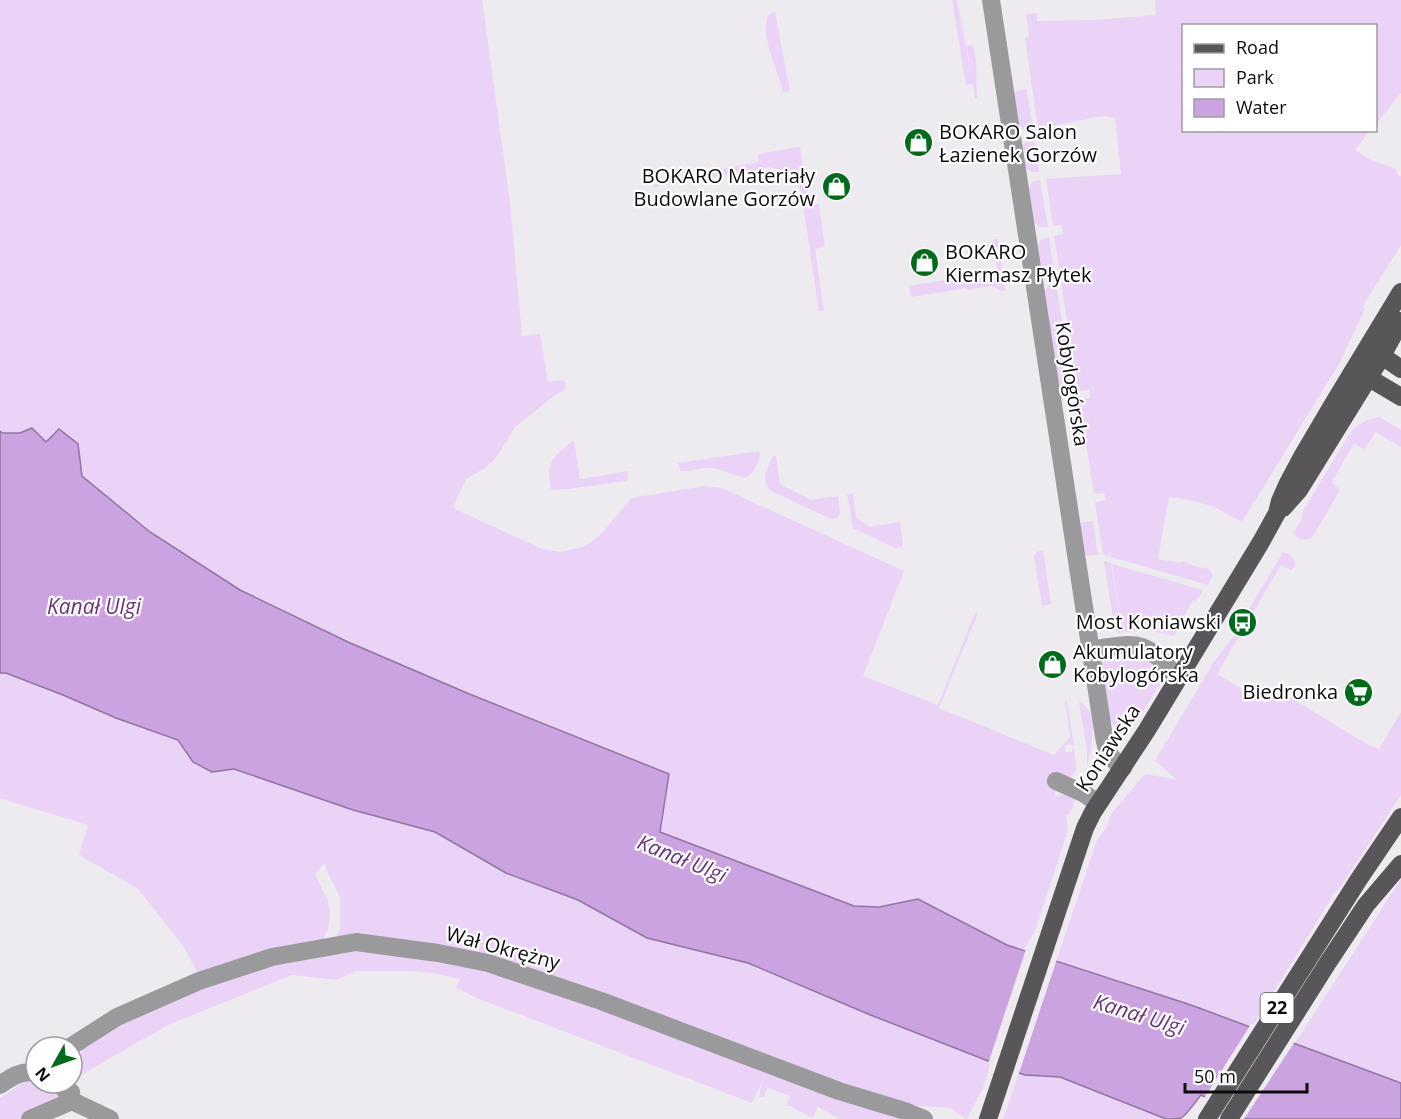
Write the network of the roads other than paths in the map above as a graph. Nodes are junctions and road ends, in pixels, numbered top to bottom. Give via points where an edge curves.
1 (991, 0) edge
2 (1401, 292) edge
3 (1401, 321) edge
4 (1382, 356) junction
5 (1360, 359) junction
6 (1401, 369) edge
7 (1369, 378) junction
8 (1401, 397) edge
9 (1277, 513) junction
10 (1090, 650) junction
11 (1178, 679) junction
12 (1123, 768) junction
13 (1056, 781) dead end
14 (1098, 803) junction
15 (1401, 816) edge
16 (1401, 864) edge
17 (84, 1038) edge
18 (24, 1072) edge
19 (0, 1085) edge
20 (68, 1095) edge
21 (71, 1095) edge
22 (72, 1101) junction
23 (30, 1119) edge
24 (110, 1119) edge
25 (924, 1119) edge
26 (988, 1119) edge
27 (1207, 1119) edge
28 (1229, 1119) edge

1 - 10 street, Kobylogórska
2 - 5 main road, Koniawska
3 - 4 main road, Koniawska
4 - 5 main road
4 - 6 main road
4 - 7 main road, Koniawska
5 - 7 main road
5 - 9 main road, Koniawska via 1288,483
7 - 8 main road
7 - 9 main road, Koniawska via 1299,490
9 - 11 main road, Koniawska
10 - 11 street via 1138,645 1155,653
10 - 12 street, Kobylogórska via 1105,744 1112,760
11 - 12 main road, Koniawska
12 - 14 main road, Koniawska
13 - 14 street
14 - 26 main road, Koniawska via 1088,822
15 - 27 main road, 22
16 - 28 main road, 22 via 1366,905
17 - 25 street, Wał Okrężny via 117,1017 199,981 272,957 356,942 438,953 499,967
18 - 19 street
20 - 22 street
21 - 22 street
22 - 23 street
22 - 24 street

